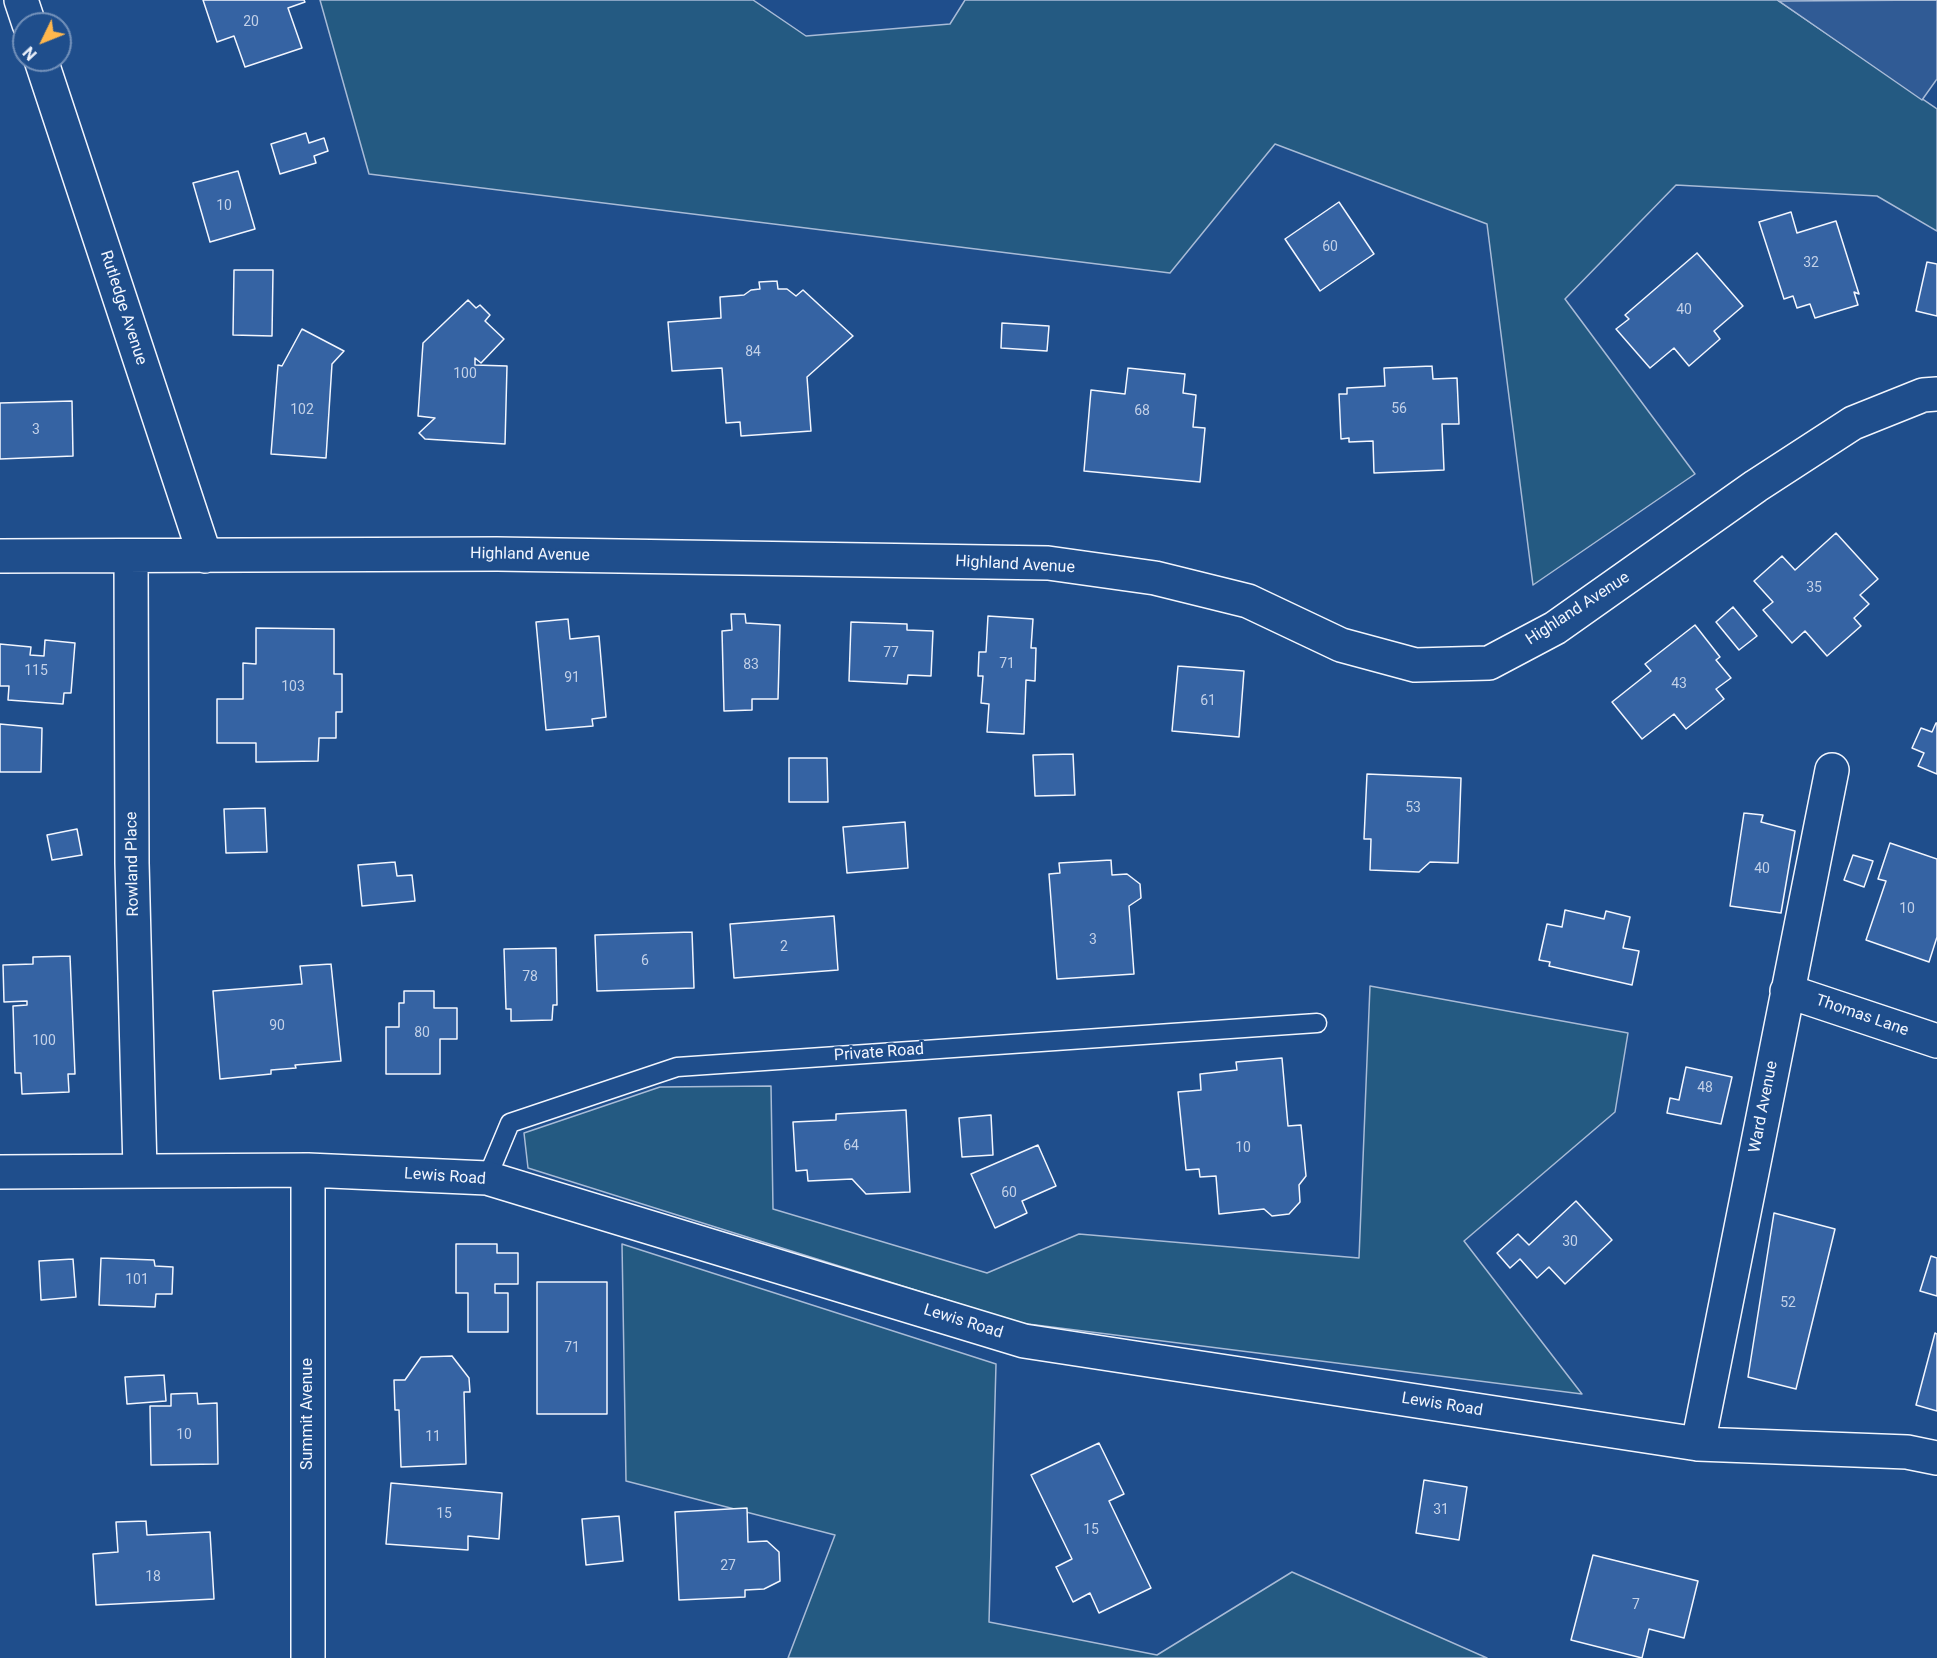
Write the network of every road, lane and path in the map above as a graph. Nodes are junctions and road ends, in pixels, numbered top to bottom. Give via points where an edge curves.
1 (45, 72) edge
2 (1937, 394) edge
3 (0, 556) edge
4 (206, 556) junction
5 (131, 557) junction
6 (1832, 770) dead end
7 (1787, 991) junction
8 (1317, 1023) dead end
9 (1937, 1041) edge
10 (140, 1170) junction
11 (308, 1170) junction
12 (0, 1172) edge
13 (487, 1178) junction
14 (1698, 1443) junction
15 (1937, 1458) edge
16 (308, 1658) edge

1 - 4 street, Rutledge Avenue
2 - 4 street, Highland Avenue via 1923,395 1853,423 1756,486 1555,628 1489,663 1415,665 1341,645 1248,601 1155,578 1047,563 497,554
3 - 5 street, Highland Avenue
4 - 5 street, Highland Avenue
5 - 10 street, Rowland Place via 132,863
6 - 7 street, Ward Avenue
7 - 9 street, Thomas Lane
7 - 14 street, Ward Avenue
8 - 13 lane, Private Road via 677,1067 510,1123
10 - 11 street, Lewis Road
10 - 12 street, Lewis Road
11 - 13 street, Lewis Road
11 - 16 street, Summit Avenue
13 - 14 street, Lewis Road via 1024,1341
14 - 15 street, Lewis Road via 1907,1452

